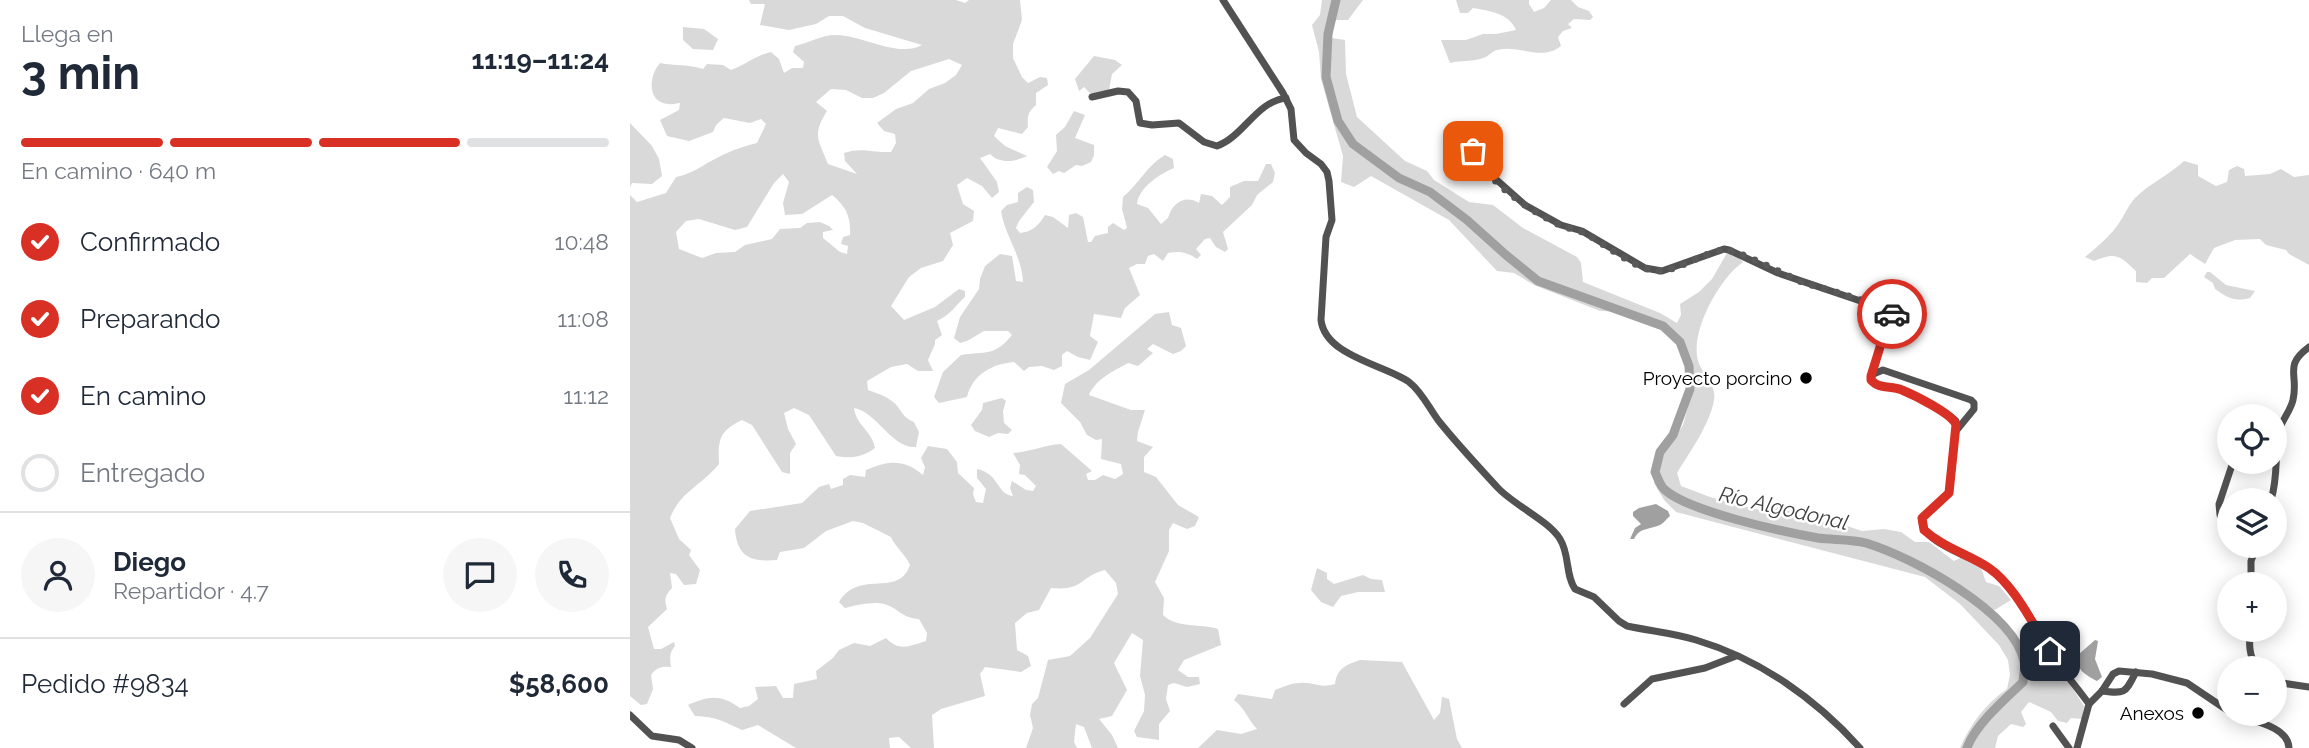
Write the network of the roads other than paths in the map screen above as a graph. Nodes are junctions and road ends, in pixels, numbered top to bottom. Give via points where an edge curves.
1 (1223, 0) edge
2 (1092, 97) dead end
3 (1286, 99) junction
4 (1472, 147) dead end
5 (2309, 347) edge
6 (1871, 376) junction
7 (2287, 412) edge
8 (1956, 432) junction
9 (1736, 656) junction
10 (2136, 673) junction
11 (2287, 684) edge
12 (2309, 687) edge
13 (2102, 691) junction
14 (2217, 703) edge
15 (1624, 704) dead end
16 (2089, 704) junction
17 (630, 715) edge
18 (2053, 726) dead end
19 (2266, 726) edge
20 (692, 748) edge
21 (1860, 748) edge
22 (2069, 748) edge
23 (2077, 748) edge
24 (2289, 748) edge

1 - 3 street
2 - 3 street via 1128,92 1139,107 1140,123 1179,123 1217,146 1271,102
3 - 9 street via 1294,140 1321,164 1329,181 1332,220 1326,237 1321,320 1329,336 1361,361 1412,385 1500,490 1560,539 1575,589 1594,597 1627,626 1695,640
4 - 6 street via 1481,166 1525,205 1645,268 1662,271 1729,250 1778,273 1890,311 1892,320
5 - 7 street via 2294,360
6 - 8 street via 1874,384 1901,390 1951,417
6 - 8 street via 1883,370 1970,400 1974,410
8 - 16 street via 1949,493 1922,518 1924,530 2001,578
9 - 15 street via 1652,679
9 - 21 street via 1802,693
10 - 13 street via 2113,674
10 - 13 street via 2123,693
10 - 14 street via 2174,678
11 - 12 street
13 - 16 street
16 - 23 street
17 - 20 street via 652,736 679,740
18 - 22 street
19 - 24 street via 2286,737

